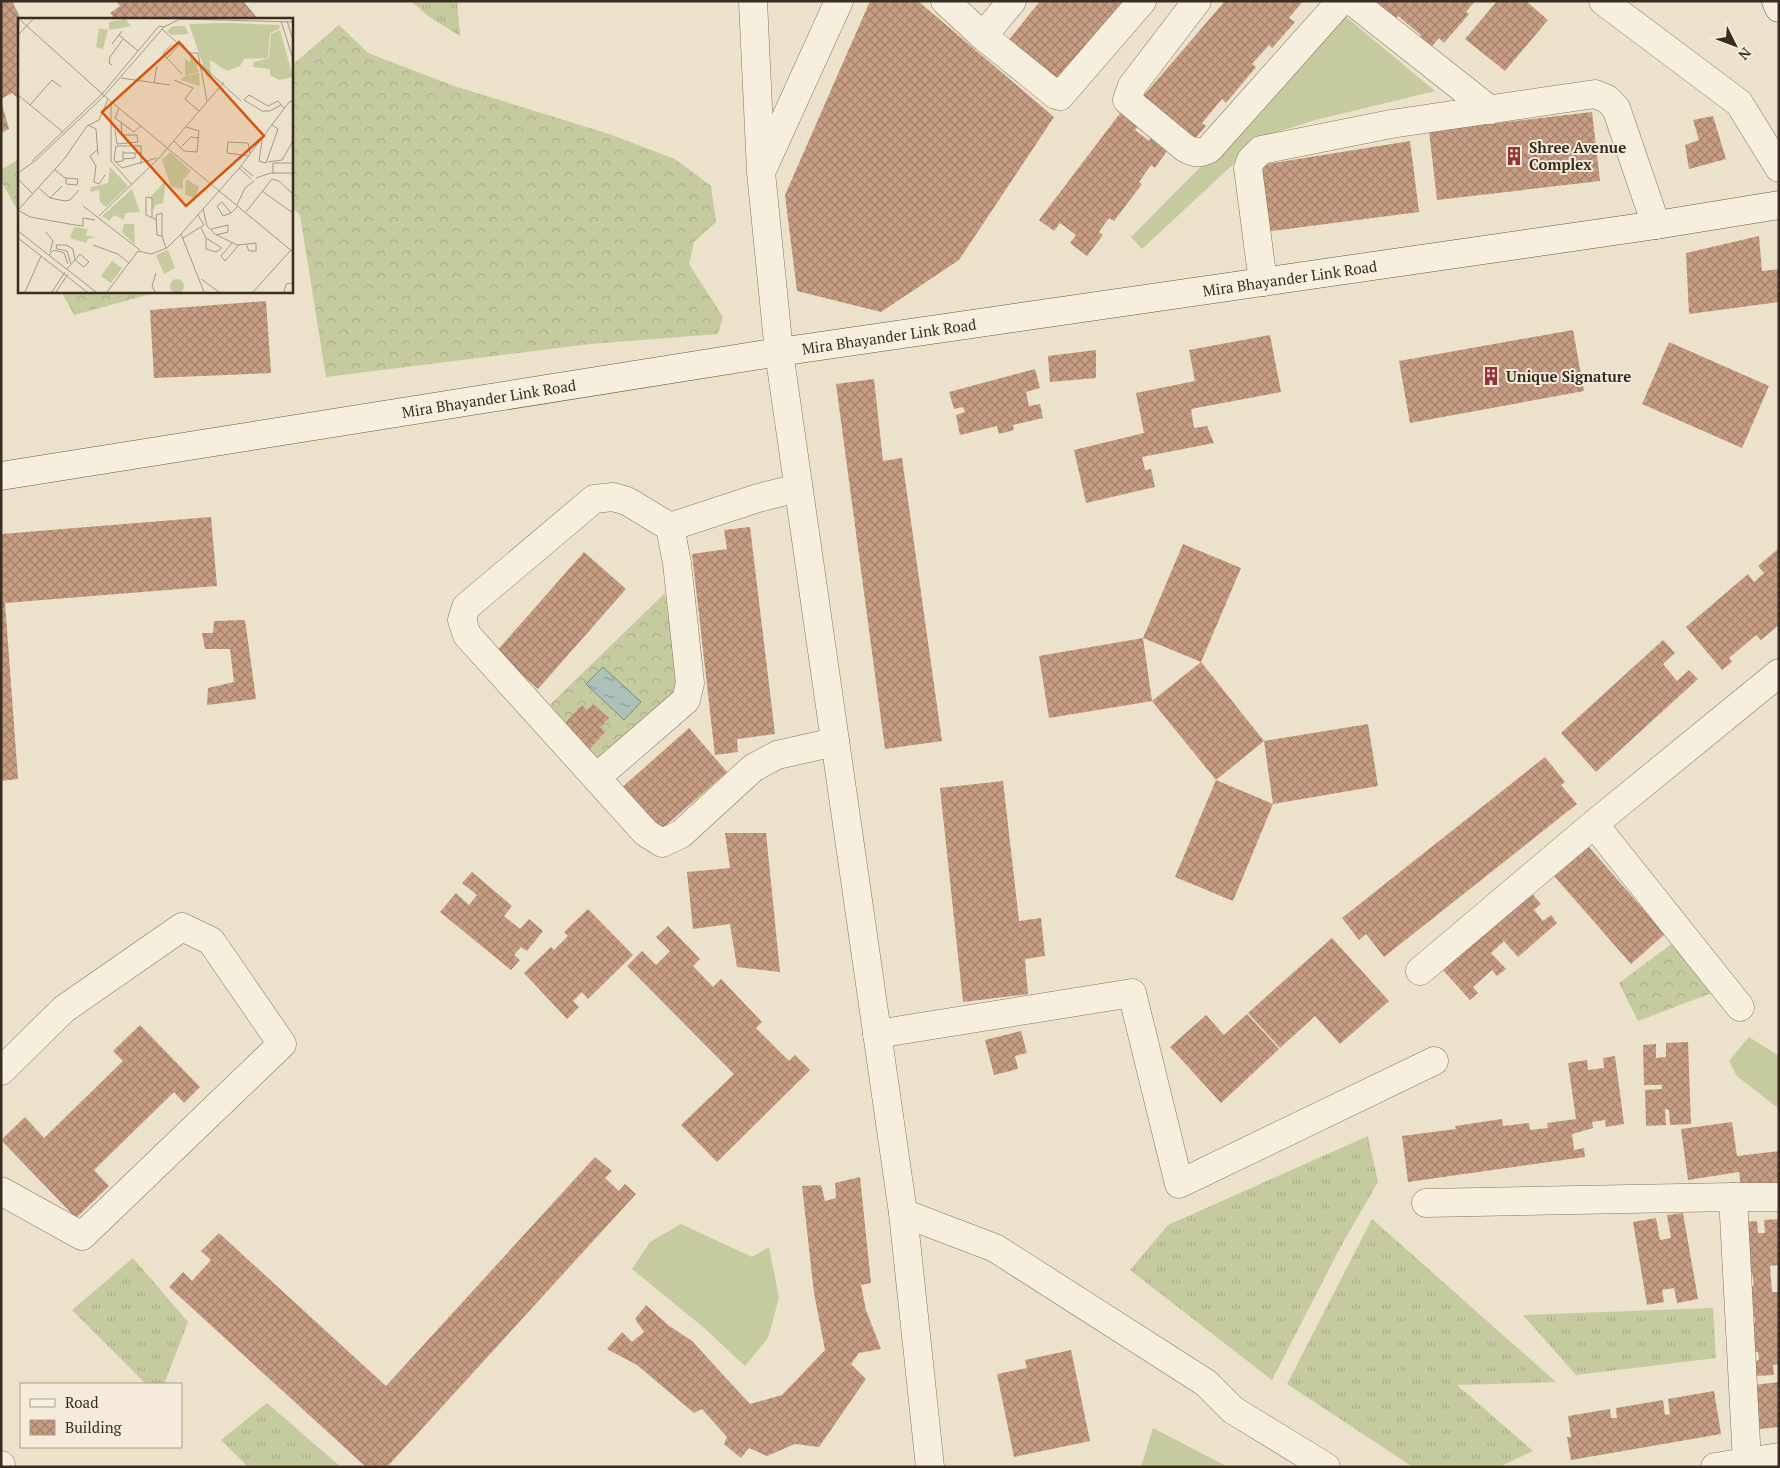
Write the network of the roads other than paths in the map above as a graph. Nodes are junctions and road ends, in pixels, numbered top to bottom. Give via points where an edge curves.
1 (753, 1) edge
2 (839, 1) edge
3 (946, 1) edge
4 (1012, 1) edge
5 (1142, 1) edge
6 (1197, 1) edge
7 (1341, 1) edge
8 (1352, 1) edge
9 (1603, 1) edge
10 (1776, 1) edge
11 (1779, 8) edge
12 (983, 36) junction
13 (1490, 110) junction
14 (1779, 168) edge
15 (761, 172) junction
16 (1779, 205) edge
17 (1656, 225) junction
18 (1263, 282) junction
19 (779, 352) junction
20 (1, 476) edge
21 (798, 488) junction
22 (670, 527) junction
23 (1779, 673) edge
24 (835, 742) junction
25 (597, 777) junction
26 (1594, 824) junction
27 (1420, 971) dead end
28 (1740, 1007) dead end
29 (877, 1034) junction
30 (1434, 1061) dead end
31 (1, 1072) edge
32 (1, 1191) edge
33 (1733, 1197) junction
34 (1779, 1197) edge
35 (1426, 1203) dead end
36 (903, 1213) junction
37 (1779, 1457) edge
38 (1747, 1462) junction
39 (930, 1467) edge
40 (1326, 1467) edge
41 (1715, 1467) edge

1 - 15 street
2 - 15 street
3 - 12 street
4 - 12 street
5 - 12 street via 1060,96
6 - 7 street via 1132,86 1127,100 1194,153 1209,149
8 - 13 street
9 - 14 street via 1739,103
10 - 11 street
13 - 17 street via 1595,94 1607,99 1616,108
13 - 18 street via 1391,124 1261,150 1255,154 1248,168
15 - 19 street
16 - 17 street, Mira Bhayander Link Road
17 - 18 street, Mira Bhayander Link Road
18 - 19 street, Mira Bhayander Link Road
19 - 20 street, Mira Bhayander Link Road
19 - 21 street
21 - 22 street
21 - 24 street
22 - 25 street via 689,653 690,683 686,700
22 - 25 street via 627,501 613,496 594,499 466,607 462,620 468,634
23 - 26 street
24 - 25 street via 777,756 753,768 681,834 662,844 646,833
24 - 29 street
26 - 27 street
26 - 28 street
29 - 30 street via 1132,993 1179,1184
29 - 36 street
31 - 32 street via 64,1008 182,927 211,941 282,1044 82,1236
33 - 34 street
33 - 35 street
33 - 38 street
36 - 39 street
36 - 40 street via 994,1248 1206,1383 1233,1410
37 - 38 street
38 - 41 street

